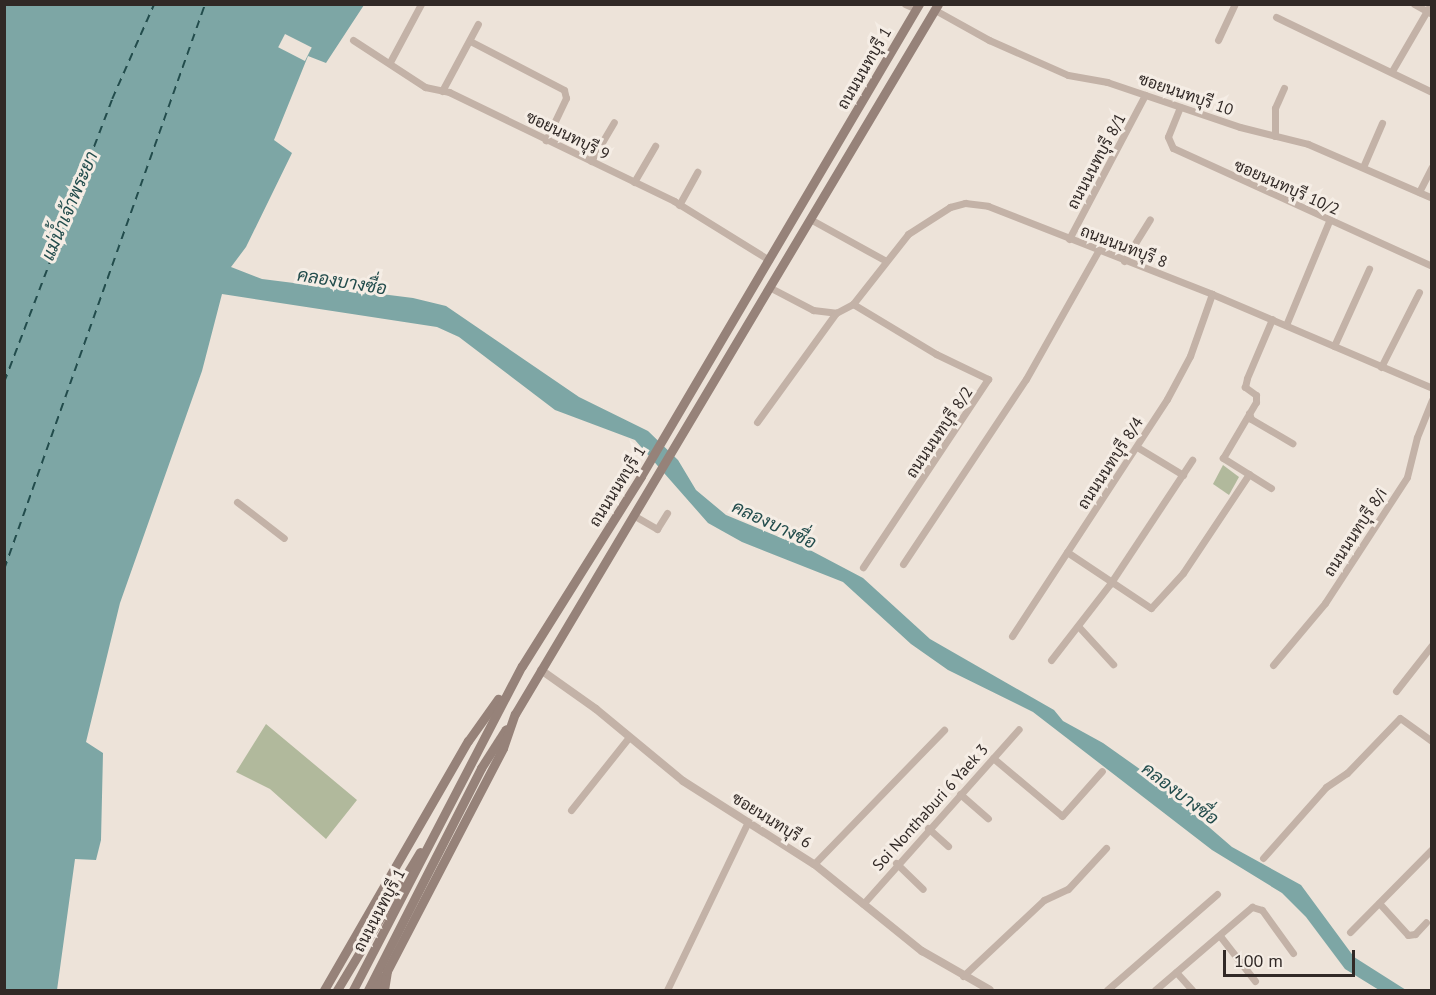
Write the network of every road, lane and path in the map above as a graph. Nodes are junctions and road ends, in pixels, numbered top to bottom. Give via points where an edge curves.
1 (422, 4) edge
2 (905, 4) edge
3 (1235, 4) edge
4 (1414, 4) edge
5 (918, 7) edge
6 (937, 8) edge
7 (1430, 10) edge
8 (1276, 17) dead end
9 (478, 24) dead end
10 (353, 40) dead end
11 (1218, 40) dead end
12 (470, 41) junction
13 (390, 62) junction
14 (1392, 71) junction
15 (1284, 88) dead end
16 (442, 91) junction
17 (1431, 92) edge
18 (1145, 95) junction
19 (1180, 107) junction
20 (614, 122) dead end
21 (1382, 123) dead end
22 (1275, 136) junction
23 (546, 140) junction
24 (656, 146) dead end
25 (591, 161) junction
26 (1363, 166) junction
27 (1431, 167) edge
28 (697, 172) dead end
29 (634, 182) junction
30 (1419, 192) junction
31 (1431, 198) edge
32 (679, 205) junction
33 (810, 219) junction
34 (1150, 219) dead end
35 (1329, 221) junction
36 (1069, 239) junction
37 (1098, 251) junction
38 (769, 260) junction
39 (886, 261) junction
40 (1125, 261) junction
41 (1431, 266) edge
42 (1369, 269) dead end
43 (770, 287) junction
44 (1419, 292) dead end
45 (1212, 294) junction
46 (853, 304) junction
47 (836, 313) junction
48 (1272, 319) junction
49 (1286, 325) junction
50 (1334, 346) junction
51 (1381, 367) junction
52 (1431, 388) edge
53 (1431, 400) edge
54 (1249, 413) junction
55 (757, 422) dead end
56 (1292, 443) dead end
57 (1137, 447) junction
58 (1192, 460) dead end
59 (1249, 474) junction
60 (1183, 475) junction
61 (1271, 488) dead end
62 (237, 502) dead end
63 (667, 513) dead end
64 (633, 515) junction
65 (284, 538) dead end
66 (1067, 552) junction
67 (903, 564) dead end
68 (863, 567) dead end
69 (1110, 584) junction
70 (1078, 627) junction
71 (1012, 636) dead end
72 (1431, 645) edge
73 (1051, 660) dead end
74 (1113, 664) dead end
75 (1273, 665) dead end
76 (522, 666) junction
77 (541, 670) junction
78 (1396, 691) dead end
79 (515, 714) junction
80 (1019, 729) dead end
81 (944, 730) dead end
82 (629, 737) junction
83 (1431, 741) edge
84 (993, 758) junction
85 (1102, 771) dead end
86 (960, 794) junction
87 (571, 810) dead end
88 (988, 818) dead end
89 (748, 822) junction
90 (928, 828) junction
91 (432, 836) junction
92 (948, 846) dead end
93 (1106, 848) dead end
94 (1431, 849) edge
95 (1263, 858) dead end
96 (896, 863) junction
97 (814, 864) junction
98 (923, 889) dead end
99 (1217, 894) dead end
100 (1379, 903) junction
101 (862, 904) junction
102 (1426, 922) dead end
103 (1350, 932) dead end
104 (1220, 936) junction
105 (1293, 953) dead end
106 (387, 971) junction
107 (1176, 972) junction
108 (963, 976) junction
109 (1255, 981) dead end
110 (324, 990) edge
111 (337, 990) edge
112 (353, 990) edge
113 (368, 990) edge
114 (375, 990) edge
115 (384, 990) edge
116 (668, 990) edge
117 (990, 990) edge
118 (1107, 990) edge
119 (1155, 990) edge
120 (1192, 990) edge

1 - 13 street
2 - 5 street
3 - 11 street
4 - 7 street
5 - 38 main road, ถนนนนทบุรี 1
6 - 18 street, ซอยนนทบุรี 10 via 989,40 1068,75 1107,82
6 - 33 main road, ถนนนนทบุรี 1
7 - 14 street
8 - 14 street
9 - 12 street
10 - 13 street, ซอยนนทบุรี 9
12 - 16 street
12 - 23 street via 564,90 566,98
13 - 16 street, ซอยนนทบุรี 9 via 425,87
14 - 17 street
15 - 22 street via 1275,108
16 - 23 street, ซอยนนทบุรี 9
18 - 19 street, ซอยนนทบุรี 10
18 - 36 street, ถนนนนทบุรี 8/1
19 - 22 street, ซอยนนทบุรี 10
19 - 35 street, ซอยนนทบุรี 10/2 via 1168,137 1173,148
20 - 25 street
21 - 26 street
22 - 26 street, ซอยนนทบุรี 10 via 1308,144
23 - 25 street, ซอยนนทบุรี 9
24 - 29 street
25 - 29 street, ซอยนนทบุรี 9
26 - 30 street, ซอยนนทบุรี 10
27 - 30 street
28 - 32 street
29 - 32 street, ซอยนนทบุรี 9
30 - 31 street, ซอยนนทบุรี 10
32 - 38 street, ซอยนนทบุรี 9
33 - 39 street
33 - 43 main road, ถนนนนทบุรี 1
34 - 40 street
35 - 41 street, ซอยนนทบุรี 10/2
35 - 49 street
36 - 37 street, ถนนนนทบุรี 8
36 - 39 street, ถนนนนทบุรี 8 via 988,206 965,203 950,207 908,234
37 - 40 street, ถนนนนทบุรี 8
37 - 67 street via 1026,379
38 - 76 main road, ถนนนนทบุรี 1
39 - 46 street, ถนนนนทบุรี 8
40 - 45 street, ถนนนนทบุรี 8
42 - 50 street
43 - 47 street via 813,310
43 - 64 main road, ถนนนนทบุรี 1
44 - 51 street
45 - 48 street, ถนนนนทบุรี 8
45 - 57 street, ถนนนนทบุรี 8/4 via 1190,356
46 - 47 street, ถนนนนทบุรี 8
46 - 68 street, ถนนนนทบุรี 8/2 via 936,354 988,379
47 - 55 street, ถนนนนทบุรี 8
48 - 49 street, ถนนนนทบุรี 8
48 - 54 street via 1247,378 1245,387 1257,399
49 - 50 street, ถนนนนทบุรี 8
50 - 51 street, ถนนนนทบุรี 8
51 - 52 street, ถนนนนทบุรี 8
53 - 75 street, ถนนนนทบุรี 8/i via 1407,477 1325,603
54 - 56 street via 1251,419
54 - 59 street via 1223,458
57 - 60 street
57 - 66 street, ถนนนนทบุรี 8/4
58 - 60 street
59 - 61 street
59 - 69 street via 1183,573 1151,608
60 - 69 street
62 - 65 street
63 - 64 street via 657,529
64 - 77 main road, ถนนนนทบุรี 1
66 - 69 street
66 - 71 street, ถนนนนทบุรี 8/4
69 - 70 street
70 - 73 street
70 - 74 street
72 - 78 street
76 - 91 main road, ถนนนนทบุรี 1
76 - 110 main road via 468,741
77 - 79 main road, ถนนนนทบุรี 1
77 - 82 street, ซอยนนทบุรี 6
79 - 106 main road, ถนนนนทบุรี 1 via 503,748
79 - 113 main road via 481,768
80 - 84 street, Soi Nonthaburi 6 Yaek 3
81 - 97 street
82 - 87 street
82 - 89 street, ซอยนนทบุรี 6 via 683,781
83 - 95 street via 1400,718 1347,773 1326,787
84 - 85 street via 1062,816
84 - 86 street, Soi Nonthaburi 6 Yaek 3
86 - 88 street
86 - 90 street, Soi Nonthaburi 6 Yaek 3
89 - 97 street, ซอยนนทบุรี 6
89 - 116 street
90 - 92 street
90 - 96 street, Soi Nonthaburi 6 Yaek 3
91 - 111 main road via 383,909
91 - 112 main road, ถนนนนทบุรี 1
93 - 108 street via 1068,889 1044,900
94 - 100 street
96 - 98 street
96 - 101 street, Soi Nonthaburi 6 Yaek 3
97 - 101 street, ซอยนนทบุรี 6
99 - 118 street
100 - 102 street via 1408,935 1415,934
100 - 103 street
101 - 108 street, ซอยนนทบุรี 6 via 922,951
104 - 105 street via 1257,906
104 - 107 street
104 - 109 street
106 - 114 main road
106 - 115 main road, ถนนนนทบุรี 1
107 - 119 street
107 - 120 street
108 - 117 street, ซอยนนทบุรี 6

